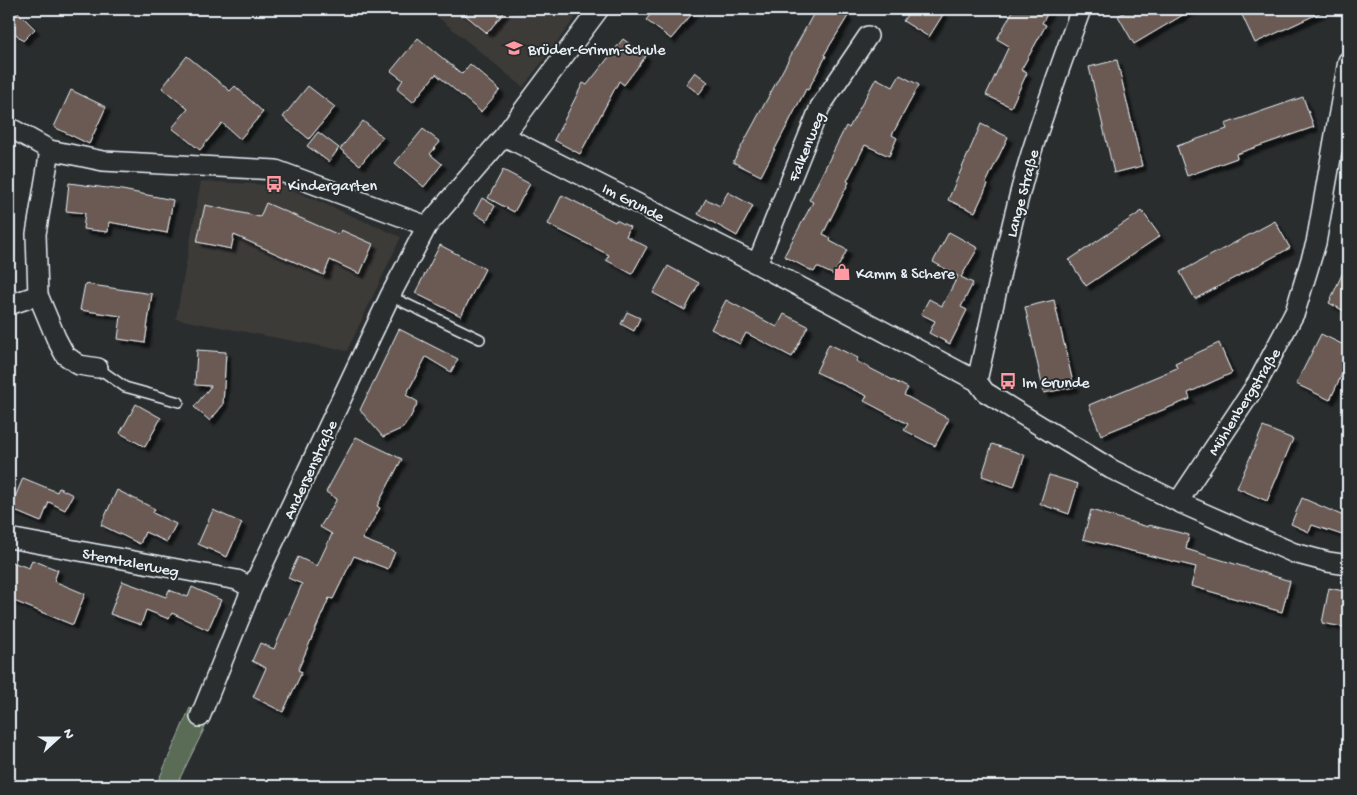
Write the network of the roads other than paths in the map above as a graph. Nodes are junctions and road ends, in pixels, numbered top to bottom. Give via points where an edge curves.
1 (599, 9) edge
2 (1081, 9) edge
3 (868, 36) dead end
4 (1348, 61) edge
5 (9, 127) edge
6 (504, 136) junction
7 (50, 150) junction
8 (426, 226) junction
9 (757, 264) junction
10 (38, 295) junction
11 (390, 296) junction
12 (9, 305) edge
13 (480, 339) dead end
14 (98, 368) joint
15 (977, 381) junction
16 (179, 402) dead end
17 (1178, 502) junction
18 (9, 538) edge
19 (1348, 565) edge
20 (252, 588) junction
21 (200, 717) dead end

1 - 6 street, Andersenstraße
2 - 15 street, Lange Straße via 1027,168
3 - 9 street, Falkenweg via 820,107
4 - 17 street, Mühlenbergstraße via 1316,243 1295,312 1258,382
5 - 7 street
6 - 8 street, Andersenstraße
6 - 9 street, Im Grunde
7 - 8 street via 103,161 276,170
7 - 10 street via 36,234
8 - 11 street, Andersenstraße
9 - 15 street, Im Grunde
10 - 12 street
10 - 14 street via 66,355 79,365
11 - 13 lane
11 - 20 street, Andersenstraße
14 - 16 lane via 125,387
15 - 17 street, Im Grunde via 985,392 1111,469
17 - 19 street, Im Grunde via 1294,553
18 - 20 street, Sterntalerweg via 237,580
20 - 21 street, Andersenstraße

